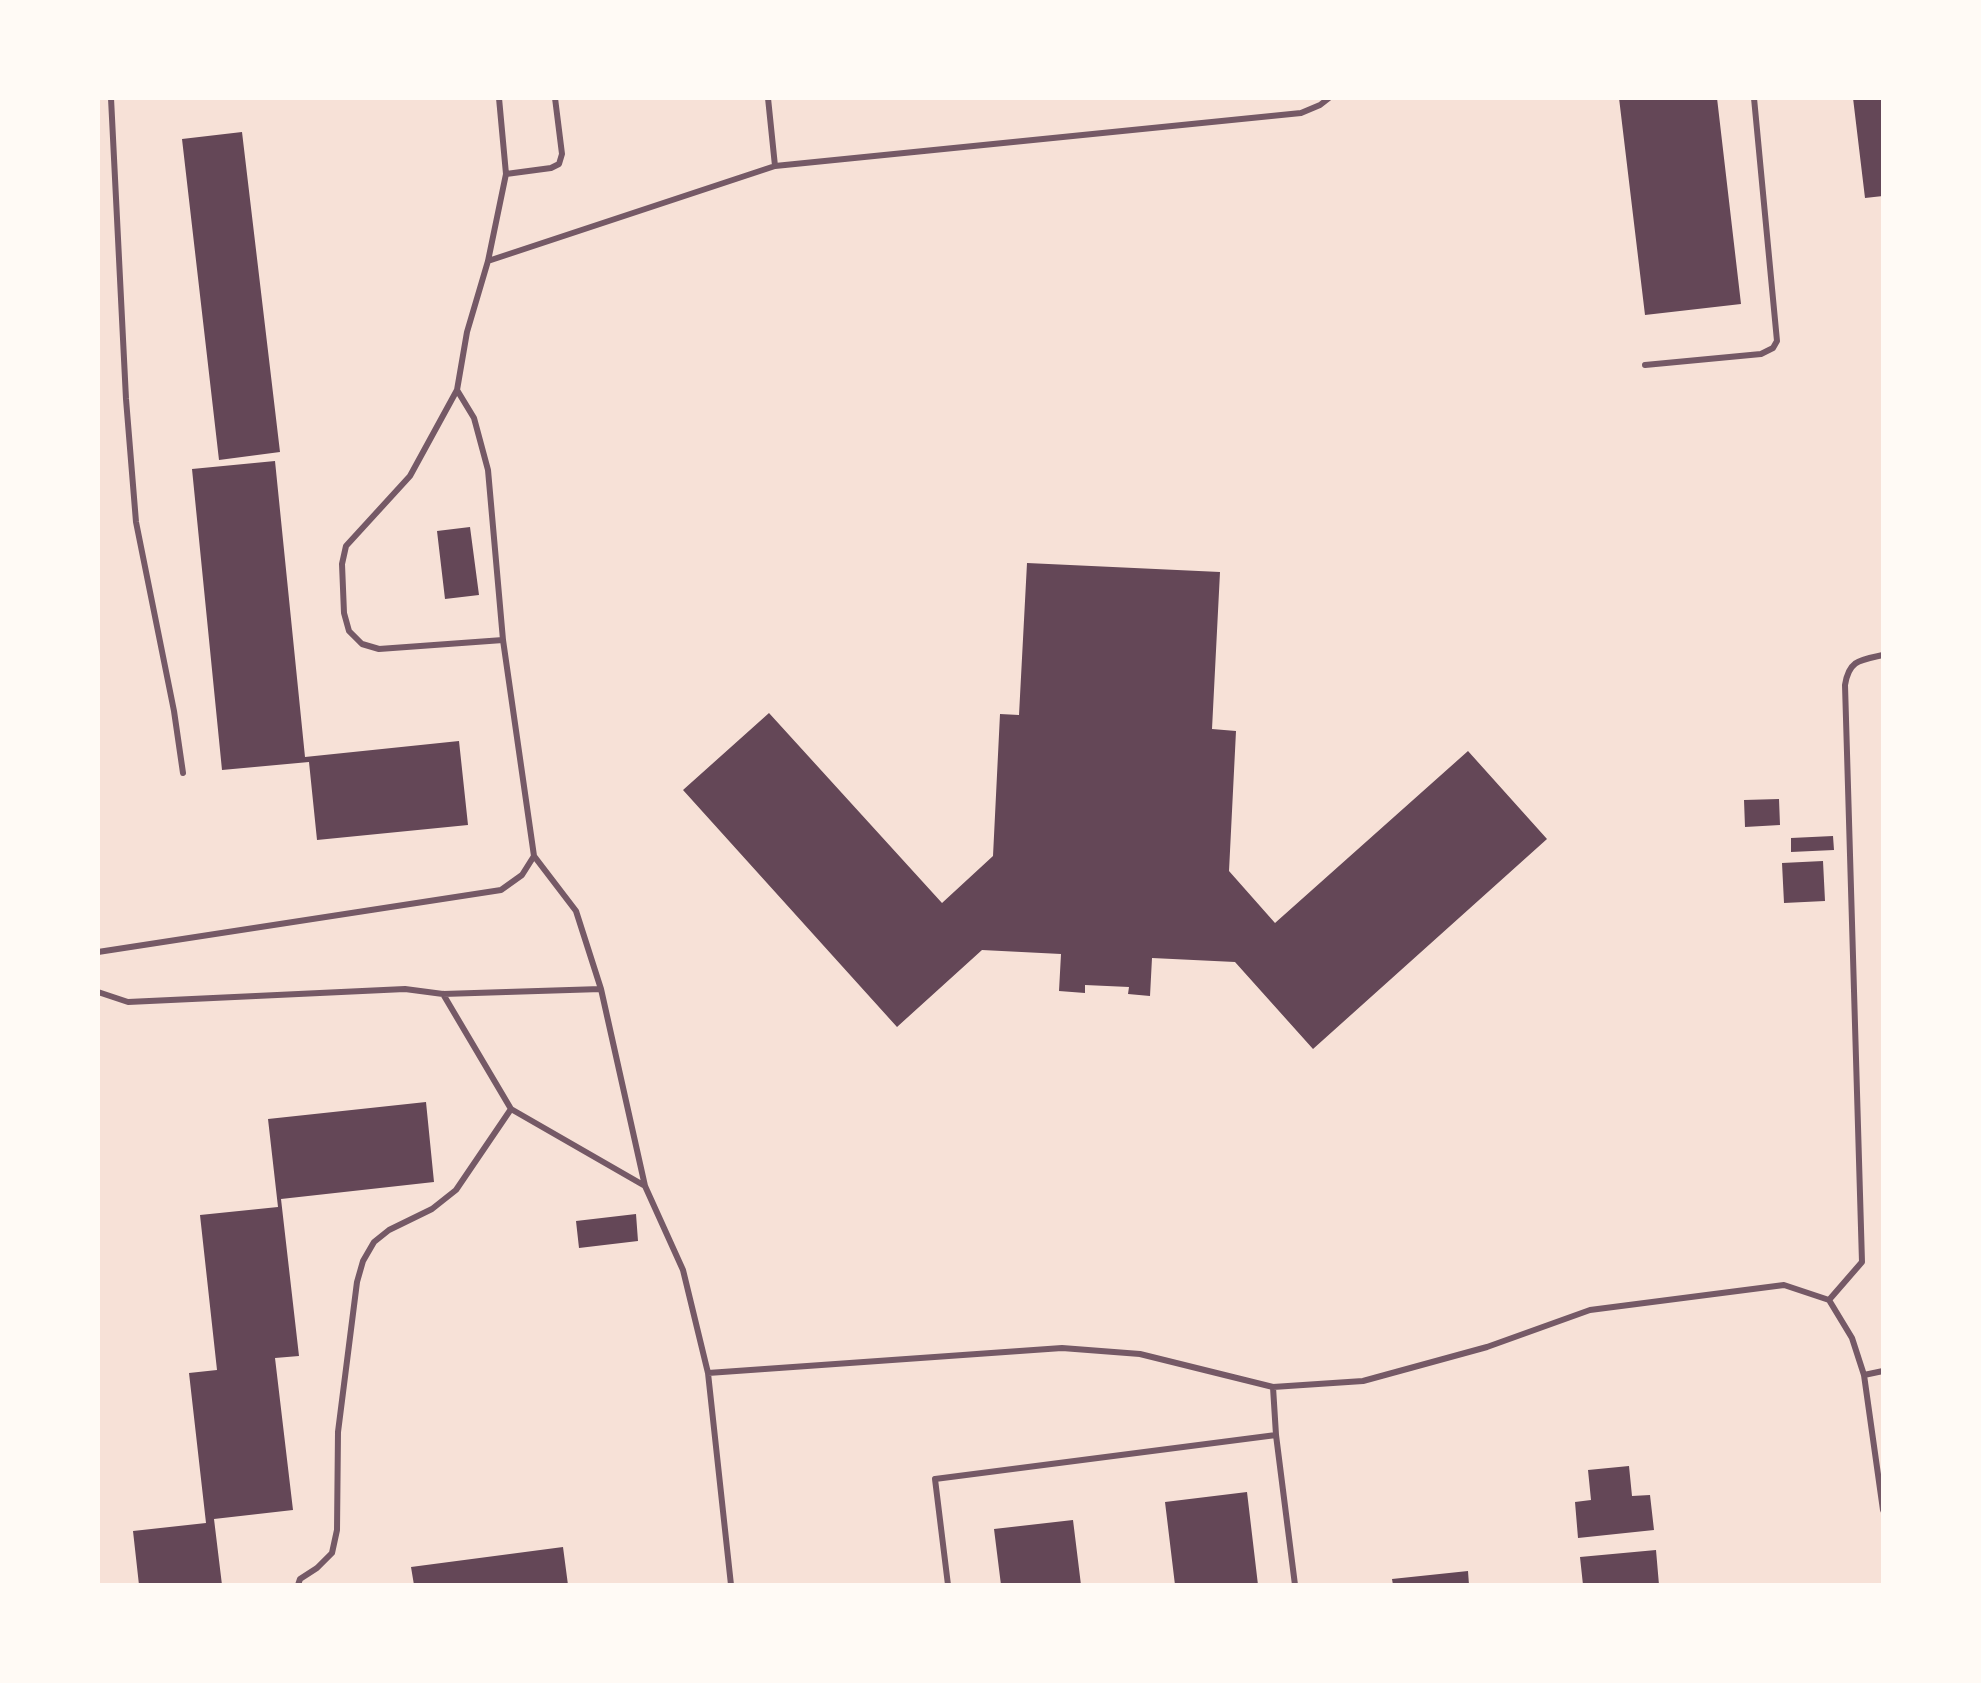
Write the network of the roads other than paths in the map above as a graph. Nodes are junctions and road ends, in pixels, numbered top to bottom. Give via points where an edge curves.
1 (111, 98) edge
2 (499, 98) edge
3 (555, 98) edge
4 (768, 98) edge
5 (1329, 98) edge
6 (1754, 98) edge
7 (775, 166) junction
8 (506, 174) junction
9 (488, 261) junction
10 (1645, 365) dead end
11 (457, 390) junction
12 (503, 640) junction
13 (1883, 655) edge
14 (183, 773) dead end
15 (534, 856) junction
16 (98, 952) edge
17 (601, 989) junction
18 (98, 992) edge
19 (443, 994) junction
20 (511, 1109) junction
21 (645, 1186) junction
22 (1829, 1300) junction
23 (1883, 1371) edge
24 (708, 1373) junction
25 (1864, 1375) junction
26 (1273, 1387) junction
27 (1276, 1435) junction
28 (1883, 1510) edge
29 (298, 1585) edge
30 (731, 1585) edge
31 (948, 1585) edge
32 (1295, 1585) edge

1 - 14 lane via 136,522
2 - 8 lane
3 - 8 lane via 559,164
4 - 7 lane
5 - 7 lane via 1301,113
6 - 10 lane via 1777,341 1761,354
7 - 9 lane
8 - 9 lane
9 - 11 lane
11 - 12 lane via 474,418 488,470
11 - 12 lane via 410,476 346,546 344,613 349,631 362,644 379,649
12 - 15 lane
13 - 22 lane via 1857,662 1845,685 1862,1262
15 - 16 lane via 522,875 501,890
15 - 17 lane via 576,911
17 - 19 lane
17 - 21 lane
18 - 19 lane via 128,1002 405,989
19 - 20 lane
20 - 21 lane
20 - 29 lane via 456,1190 432,1209 389,1230 363,1261 338,1432 337,1530 332,1553
21 - 24 lane via 683,1270
22 - 25 lane via 1852,1338
22 - 26 lane via 1784,1285 1590,1310 1487,1347 1363,1381
23 - 25 lane
24 - 26 lane via 1062,1348 1140,1354
24 - 30 lane
25 - 28 lane
26 - 27 lane
27 - 31 lane via 935,1479
27 - 32 lane

